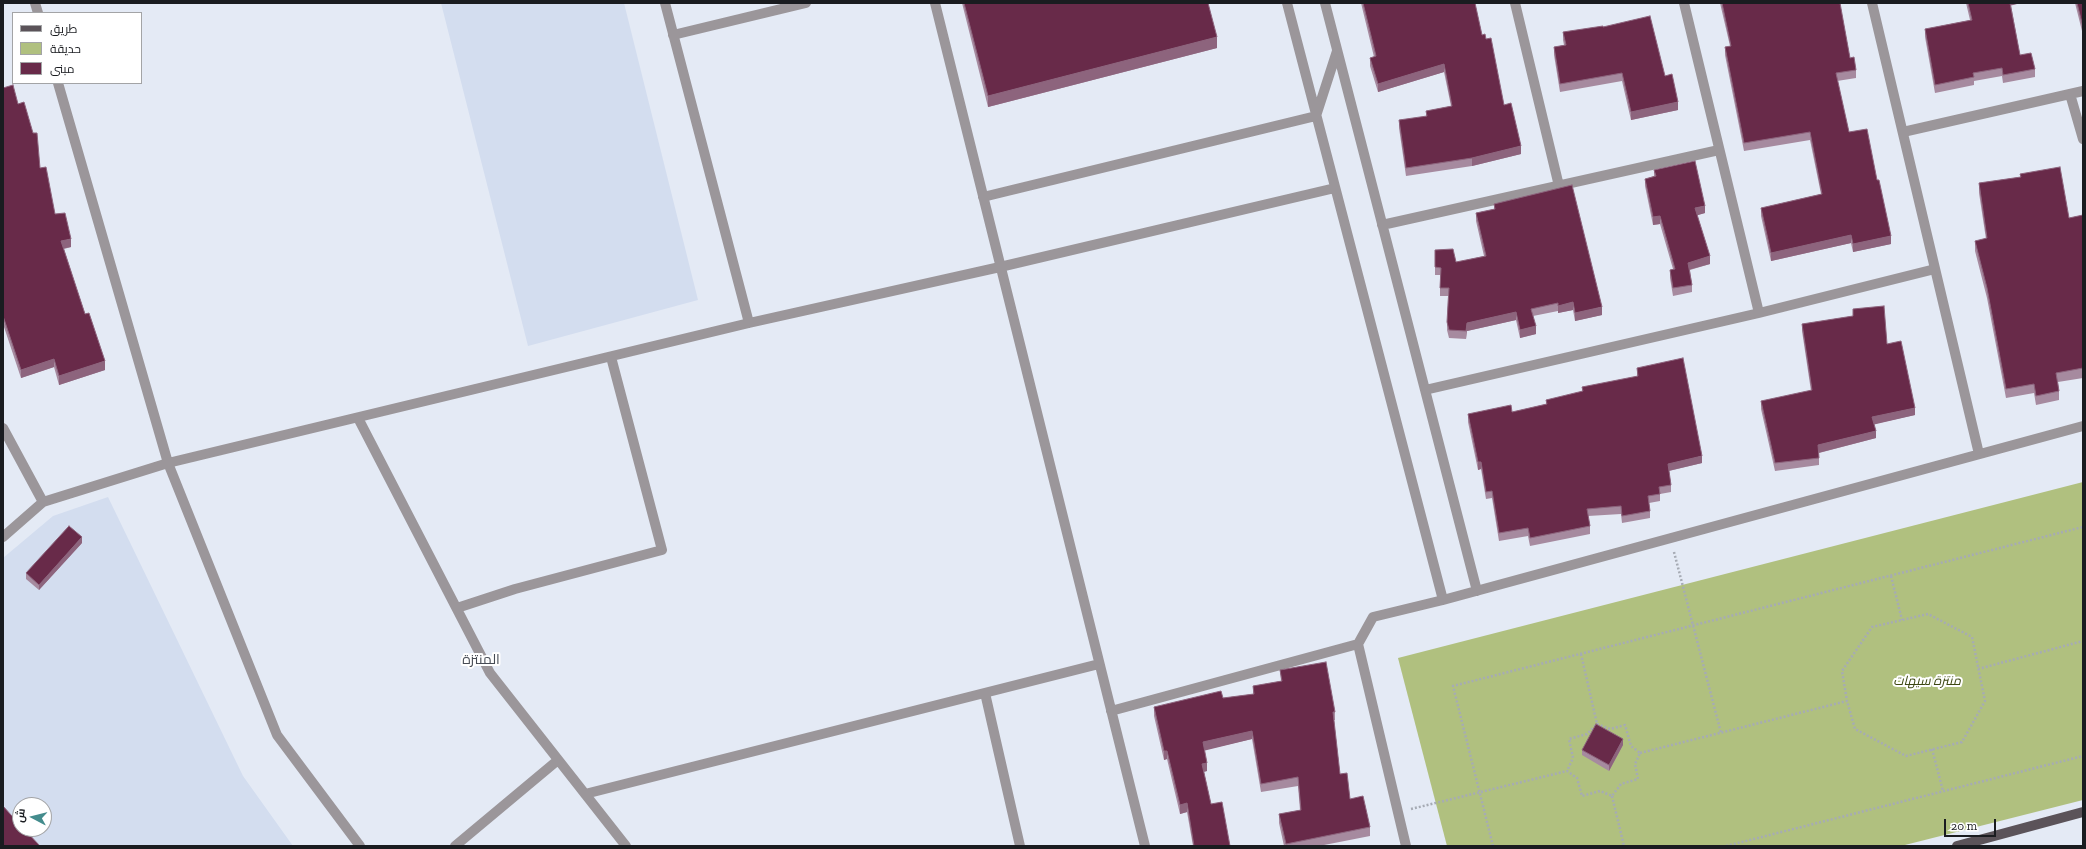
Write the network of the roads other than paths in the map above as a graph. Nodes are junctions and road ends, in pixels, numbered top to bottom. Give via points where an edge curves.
1 (665, 3) edge
2 (806, 3) edge
3 (935, 3) edge
4 (1287, 3) edge
5 (1325, 3) edge
6 (1515, 3) edge
7 (1684, 3) edge
8 (1872, 3) edge
9 (673, 34) junction
10 (1337, 51) junction
11 (58, 84) edge
12 (2083, 91) edge
13 (2070, 94) junction
14 (1316, 116) junction
15 (1903, 132) junction
16 (2083, 139) edge
17 (1719, 150) junction
18 (1559, 186) junction
19 (1335, 188) junction
20 (983, 197) junction
21 (1382, 225) junction
22 (1000, 267) junction
23 (1935, 269) junction
24 (1759, 313) junction
25 (749, 323) junction
26 (611, 357) junction
27 (1425, 390) junction
28 (358, 418) junction
29 (2083, 426) edge
30 (3, 428) edge
31 (1979, 454) junction
32 (168, 463) junction
33 (43, 502) junction
34 (3, 537) edge
35 (1477, 591) junction
36 (1443, 600) junction
37 (457, 608) junction
38 (1358, 644) junction
39 (1099, 664) junction
40 (984, 693) junction
41 (1111, 711) junction
42 (558, 760) junction
43 (585, 794) junction
44 (2083, 812) edge
45 (360, 846) edge
46 (455, 846) edge
47 (626, 846) edge
48 (1020, 846) edge
49 (1145, 846) edge
50 (1406, 846) edge
51 (1957, 846) edge

1 - 9 street
2 - 9 street
3 - 20 street
4 - 14 street
5 - 10 street
6 - 18 street
7 - 17 street
8 - 15 street
9 - 25 street
10 - 14 street
10 - 21 street
11 - 32 street
12 - 13 street
13 - 15 street
13 - 16 street
14 - 19 street
14 - 20 street
15 - 23 street
17 - 18 street
17 - 24 street
18 - 21 street
19 - 22 street
19 - 36 street
20 - 22 street
21 - 27 street
22 - 25 street
22 - 39 street
23 - 24 street
23 - 31 street
24 - 27 street
25 - 26 street
26 - 28 street
26 - 37 street via 662,550 515,589
27 - 35 street
28 - 32 street
28 - 37 street
29 - 31 street
30 - 33 street
31 - 35 street
32 - 33 street
32 - 45 street via 277,735
33 - 34 street
35 - 36 street
36 - 38 street via 1373,617
37 - 42 street via 490,674
38 - 41 street
38 - 50 street
39 - 40 street
39 - 41 street
40 - 43 street
40 - 48 street
41 - 49 street
42 - 43 street
42 - 46 street
43 - 47 street
44 - 51 main road

